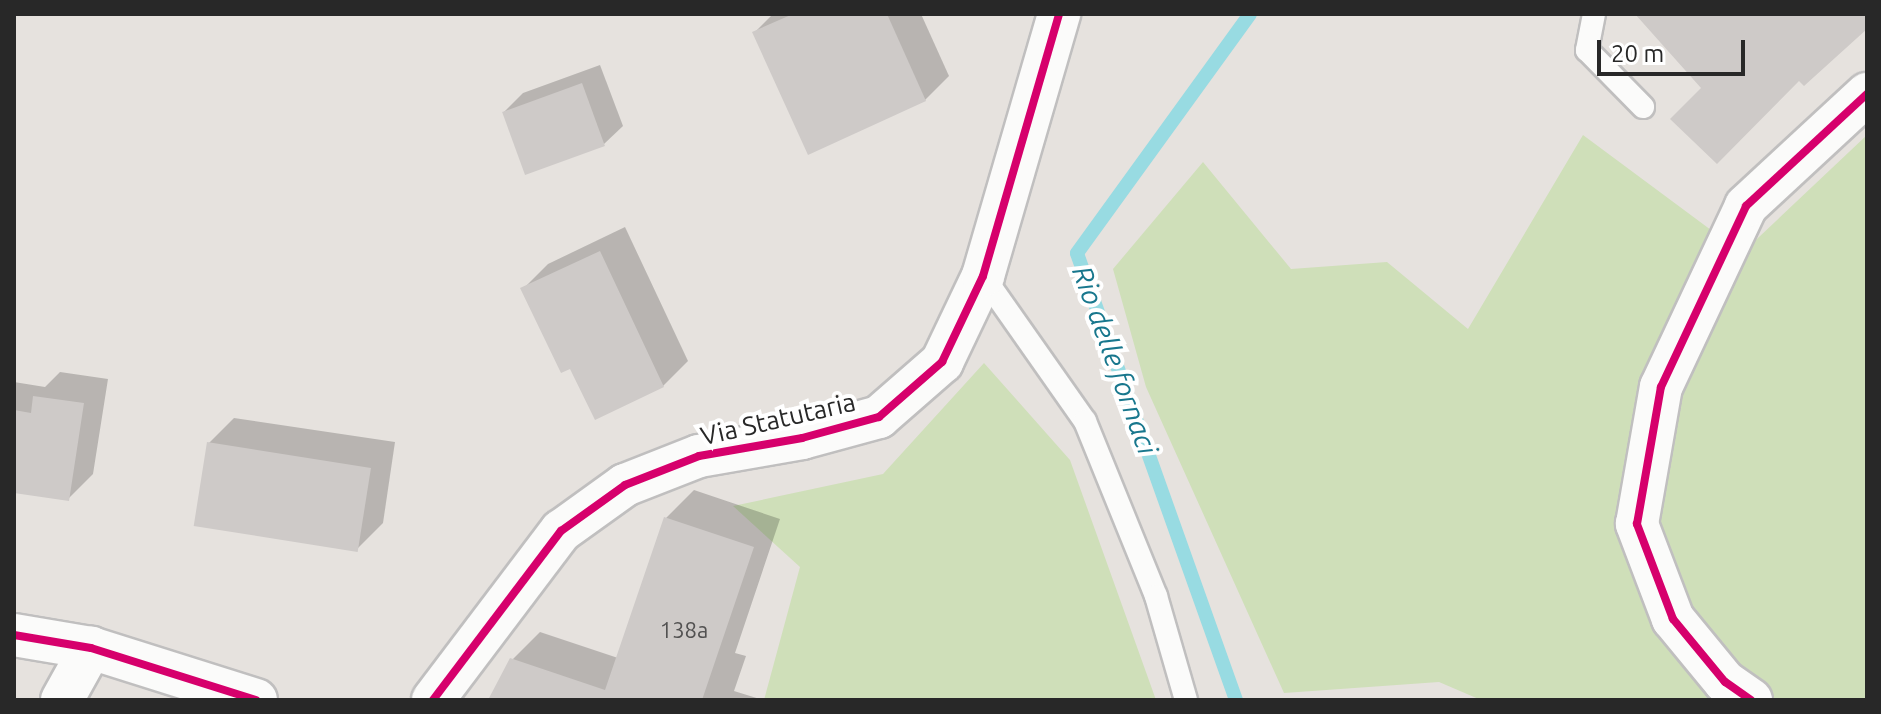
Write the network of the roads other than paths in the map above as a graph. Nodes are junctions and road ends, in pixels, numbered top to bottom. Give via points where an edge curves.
1 (1059, 14) edge
2 (1594, 14) edge
3 (1867, 94) edge
4 (1643, 107) dead end
5 (983, 276) junction
6 (14, 635) edge
7 (91, 648) junction
8 (62, 700) edge
9 (256, 700) edge
10 (433, 700) edge
11 (1186, 700) edge
12 (1751, 700) edge

1 - 5 street, Via Statutaria
2 - 4 lane via 1587,50
3 - 12 street via 1746,206 1661,387 1637,524 1673,619 1725,682
5 - 10 street, Via Statutaria via 942,362 879,417 802,438 699,456 625,485 561,531
5 - 11 lane via 1085,421 1156,596
6 - 7 street
7 - 8 street
7 - 9 street

